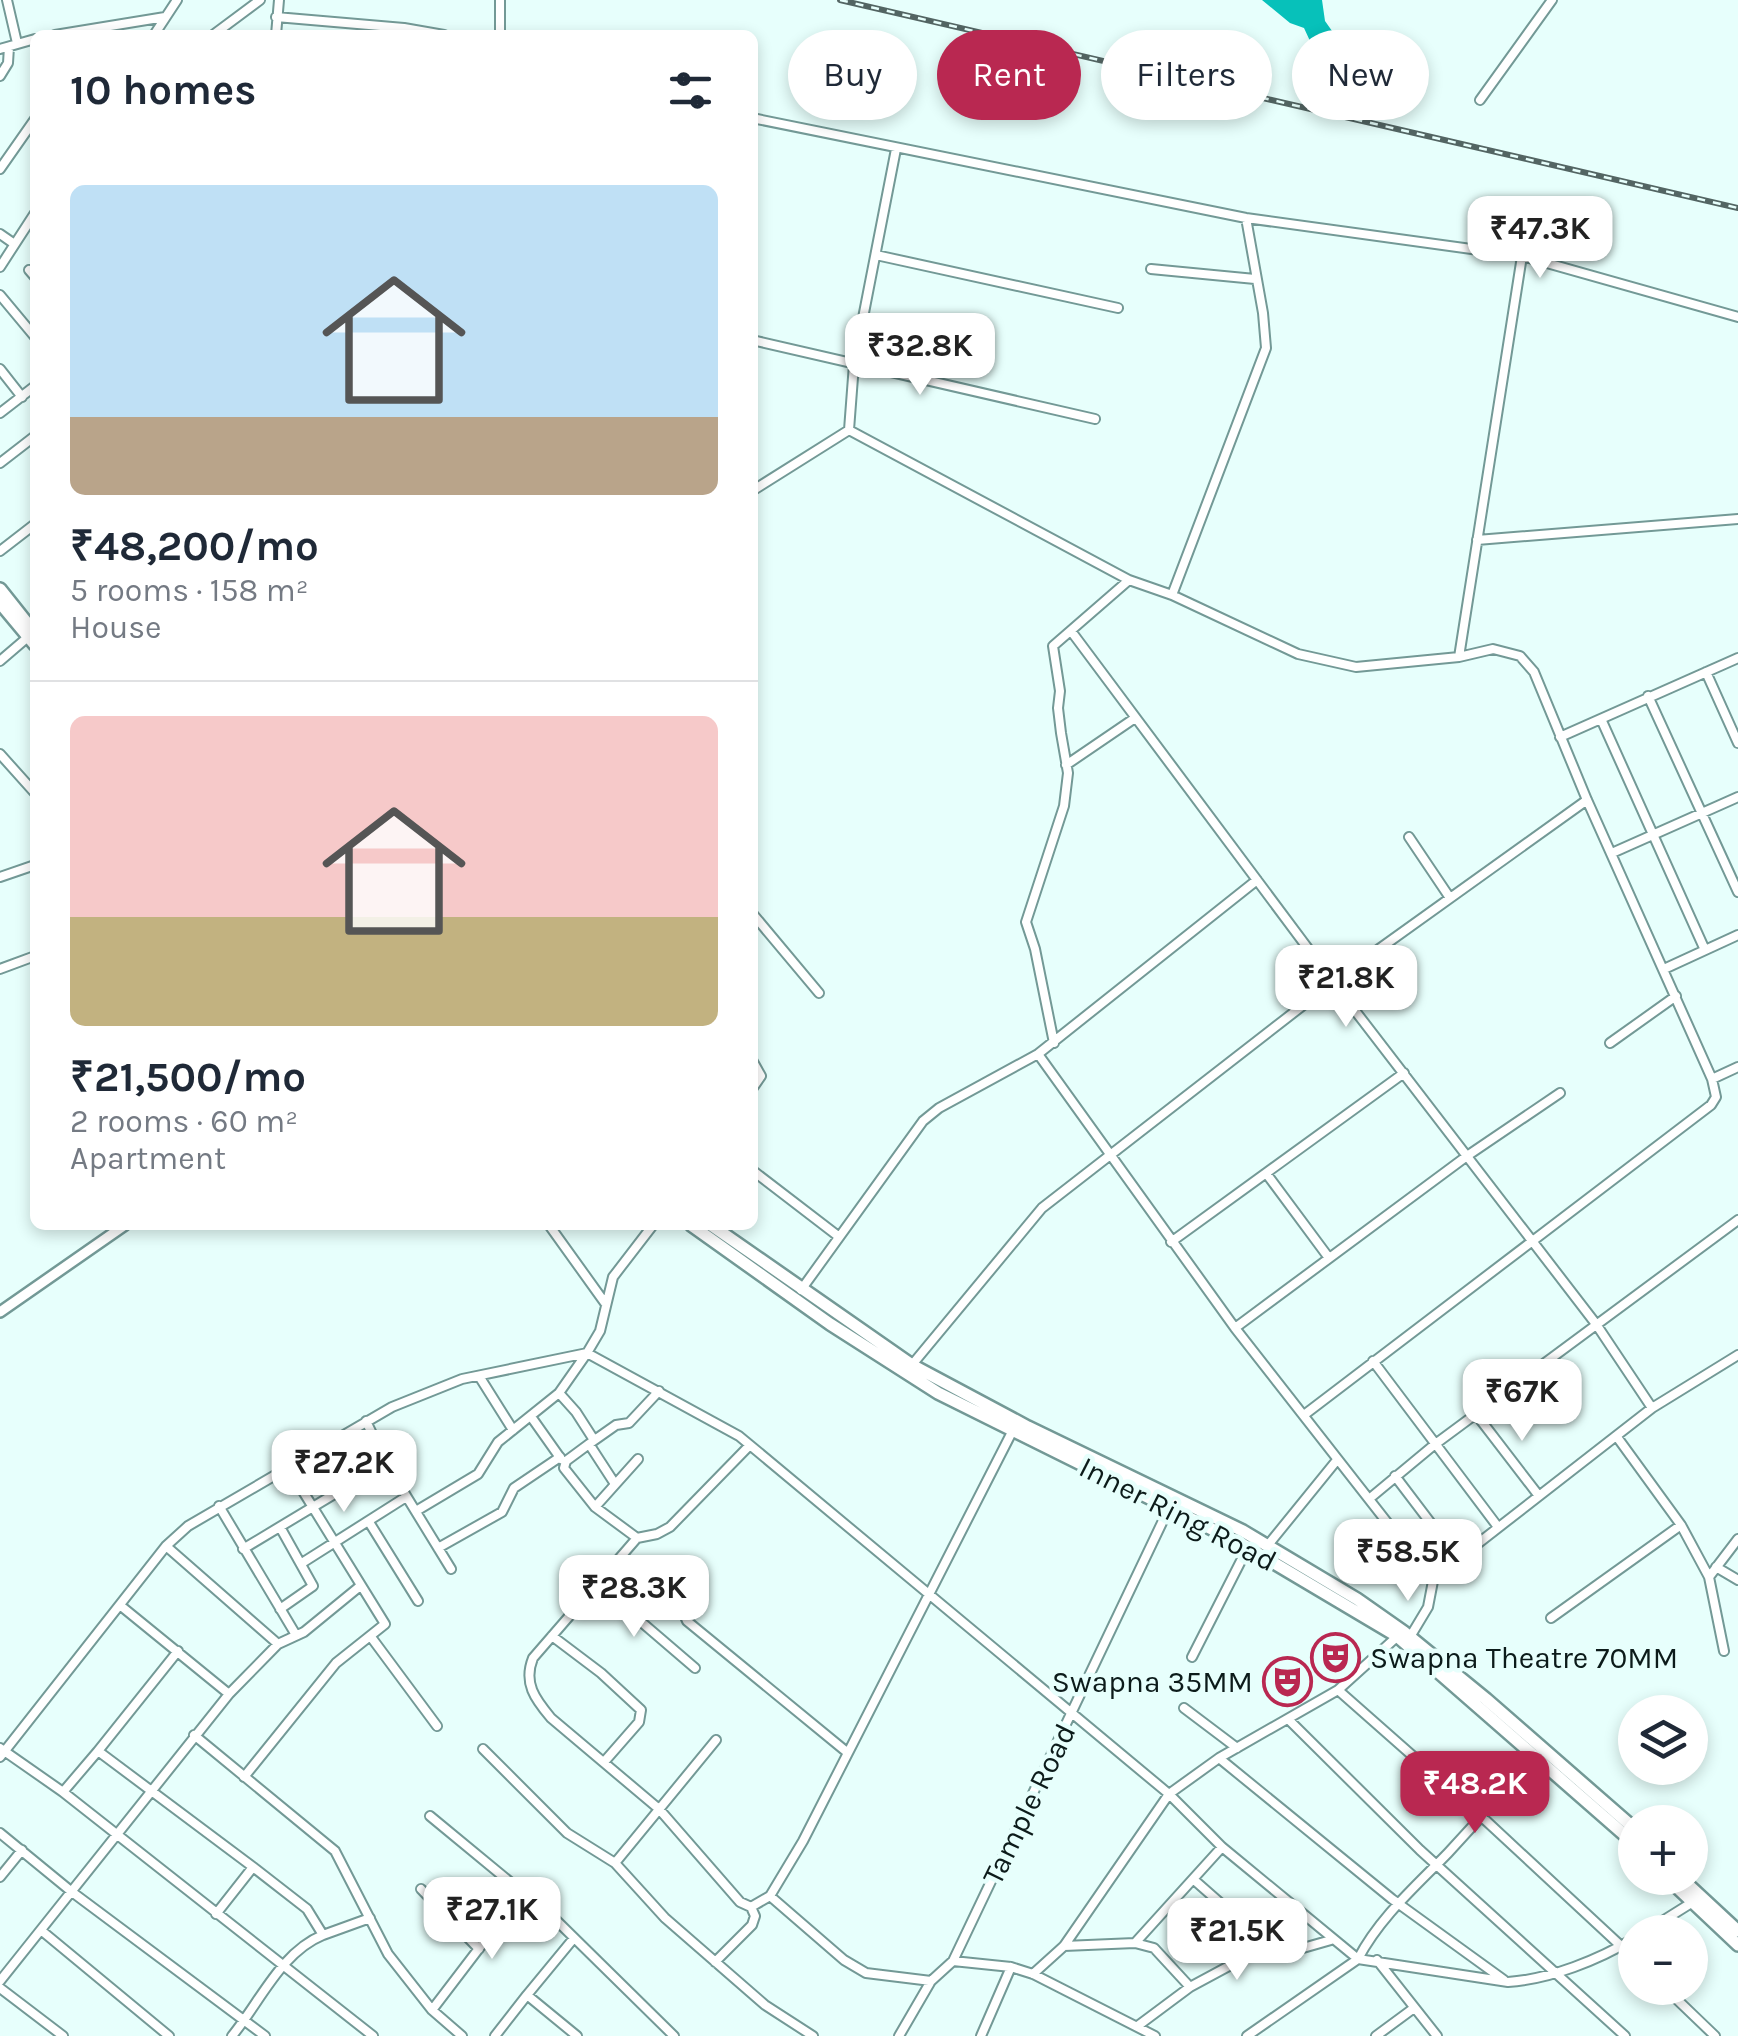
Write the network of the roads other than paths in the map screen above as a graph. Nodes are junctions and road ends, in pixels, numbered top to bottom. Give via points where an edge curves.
1 (7, 0) edge
2 (177, 0) edge
3 (260, 0) edge
4 (280, 0) edge
5 (500, 0) edge
6 (1552, 0) edge
7 (165, 17) junction
8 (276, 17) junction
9 (86, 30) edge
10 (161, 30) edge
11 (220, 30) edge
12 (276, 30) edge
13 (387, 30) edge
14 (500, 30) edge
15 (9, 46) edge
16 (0, 76) edge
17 (1480, 100) dead end
18 (758, 119) edge
19 (30, 125) edge
20 (896, 150) junction
21 (0, 169) edge
22 (1246, 218) junction
23 (30, 223) edge
24 (0, 234) edge
25 (13, 243) junction
26 (876, 255) junction
27 (1522, 256) junction
28 (0, 267) edge
29 (1151, 269) dead end
30 (1255, 280) junction
31 (0, 296) edge
32 (1118, 308) dead end
33 (1738, 317) edge
34 (30, 331) edge
35 (758, 341) edge
36 (854, 364) junction
37 (0, 369) edge
38 (30, 390) edge
39 (22, 397) junction
40 (0, 413) edge
41 (1095, 419) dead end
42 (849, 430) junction
43 (30, 440) edge
44 (0, 463) edge
45 (758, 487) edge
46 (1738, 519) edge
47 (30, 528) edge
48 (1477, 540) junction
49 (0, 551) edge
50 (1129, 580) junction
51 (0, 589) edge
52 (1172, 595) junction
53 (0, 603) edge
54 (1071, 631) junction
55 (30, 634) edge
56 (30, 635) edge
57 (30, 640) edge
58 (1459, 656) junction
59 (1738, 658) edge
60 (0, 660) edge
61 (1706, 672) junction
62 (1648, 696) junction
63 (1135, 718) junction
64 (1601, 720) junction
65 (1560, 737) junction
66 (1738, 743) edge
67 (1, 757) edge
68 (1066, 765) junction
69 (30, 788) edge
70 (1738, 796) edge
71 (1586, 800) junction
72 (1703, 812) junction
73 (1653, 835) junction
74 (1408, 837) dead end
75 (1612, 853) junction
76 (30, 866) edge
77 (0, 877) edge
78 (1257, 880) junction
79 (1738, 892) edge
80 (1450, 898) junction
81 (758, 920) edge
82 (1738, 934) edge
83 (1705, 950) junction
84 (30, 958) edge
85 (0, 969) edge
86 (1664, 969) junction
87 (1333, 982) junction
88 (819, 992) dead end
89 (1676, 996) junction
90 (1054, 1042) junction
91 (1610, 1043) dead end
92 (1038, 1054) junction
93 (1738, 1067) edge
94 (1404, 1073) junction
95 (1712, 1078) junction
96 (1560, 1093) dead end
97 (1467, 1156) junction
98 (1112, 1157) junction
99 (1266, 1173) junction
100 (758, 1175) edge
101 (1738, 1220) edge
102 (118, 1230) edge
103 (553, 1230) edge
104 (649, 1230) edge
105 (697, 1230) edge
106 (717, 1230) edge
107 (838, 1236) junction
108 (1171, 1242) junction
109 (1532, 1242) junction
110 (1329, 1258) junction
111 (802, 1290) junction
112 (605, 1303) junction
113 (0, 1312) edge
114 (1596, 1324) junction
115 (1235, 1328) junction
116 (587, 1353) junction
117 (1738, 1355) edge
118 (1373, 1361) junction
119 (911, 1371) junction
120 (479, 1376) junction
121 (659, 1392) junction
122 (559, 1393) junction
123 (1652, 1408) junction
124 (1476, 1414) junction
125 (1304, 1415) junction
126 (532, 1418) junction
127 (366, 1421) junction
128 (513, 1430) junction
129 (1014, 1430) junction
130 (1617, 1437) junction
131 (592, 1442) junction
132 (1434, 1444) junction
133 (749, 1446) junction
134 (638, 1459) dead end
135 (562, 1460) junction
136 (1337, 1460) junction
137 (386, 1463) junction
138 (288, 1467) junction
139 (1395, 1476) junction
140 (615, 1484) junction
141 (1539, 1496) junction
142 (406, 1497) junction
143 (1368, 1499) junction
144 (220, 1506) junction
145 (314, 1507) junction
146 (595, 1507) junction
147 (1170, 1508) junction
148 (416, 1511) junction
149 (369, 1522) junction
150 (1680, 1525) junction
151 (280, 1527) junction
152 (1498, 1527) junction
153 (637, 1538) junction
154 (1738, 1539) edge
155 (334, 1542) junction
156 (1268, 1545) junction
157 (166, 1546) junction
158 (1248, 1547) junction
159 (438, 1548) junction
160 (244, 1549) junction
161 (1458, 1559) junction
162 (302, 1563) junction
163 (1716, 1567) junction
164 (451, 1569) dead end
165 (1709, 1577) junction
166 (1738, 1580) edge
167 (1433, 1581) junction
168 (597, 1584) junction
169 (360, 1587) junction
170 (680, 1592) dead end
171 (929, 1595) junction
172 (418, 1602) dead end
173 (121, 1606) junction
174 (280, 1609) junction
175 (1551, 1618) dead end
176 (296, 1635) junction
177 (1404, 1635) junction
178 (552, 1636) junction
179 (371, 1637) junction
180 (278, 1644) junction
181 (178, 1651) junction
182 (1724, 1651) dead end
183 (1192, 1657) dead end
184 (695, 1668) dead end
185 (1338, 1690) junction
186 (229, 1694) junction
187 (1184, 1708) dead end
188 (1072, 1714) junction
189 (1288, 1719) junction
190 (437, 1726) dead end
191 (194, 1735) junction
192 (716, 1740) dead end
193 (1237, 1748) junction
194 (483, 1749) dead end
195 (98, 1750) junction
196 (1, 1752) edge
197 (848, 1752) junction
198 (1536, 1754) junction
199 (1219, 1758) junction
200 (604, 1762) junction
201 (244, 1777) junction
202 (150, 1789) junction
203 (62, 1792) junction
204 (1169, 1794) junction
205 (659, 1809) junction
206 (1618, 1815) edge
207 (430, 1816) dead end
208 (1482, 1817) junction
209 (1618, 1829) edge
210 (0, 1833) edge
211 (115, 1834) junction
212 (1222, 1847) junction
213 (22, 1850) junction
214 (615, 1863) junction
215 (1437, 1864) junction
216 (253, 1867) junction
217 (0, 1877) edge
218 (1193, 1879) junction
219 (421, 1889) dead end
220 (72, 1892) junction
221 (522, 1892) junction
222 (1690, 1895) edge
223 (1693, 1895) edge
224 (770, 1896) junction
225 (1696, 1900) junction
226 (1398, 1904) junction
227 (751, 1907) junction
228 (216, 1914) junction
229 (1672, 1915) edge
230 (370, 1918) junction
231 (42, 1931) junction
232 (1738, 1931) edge
233 (324, 1935) junction
234 (574, 1938) junction
235 (1331, 1940) junction
236 (1618, 1942) edge
237 (1135, 1943) junction
238 (1268, 1945) junction
239 (1738, 1945) edge
240 (1064, 1946) junction
241 (1618, 1948) edge
242 (479, 1949) junction
243 (1358, 1959) junction
244 (1377, 1960) junction
245 (953, 1961) junction
246 (715, 1962) junction
247 (282, 1967) junction
248 (1011, 1967) junction
249 (1558, 1972) junction
250 (1033, 1974) junction
251 (931, 1982) junction
252 (1508, 1982) junction
253 (0, 1985) edge
254 (1190, 1988) junction
255 (527, 1995) junction
256 (1683, 2005) edge
257 (1414, 2008) junction
258 (432, 2010) junction
259 (244, 2021) junction
260 (1139, 2025) junction
261 (984, 2035) edge
262 (64, 2036) edge
263 (170, 2036) edge
264 (232, 2036) edge
265 (264, 2036) edge
266 (373, 2036) edge
267 (462, 2036) edge
268 (495, 2036) edge
269 (577, 2036) edge
270 (674, 2036) edge
271 (813, 2036) edge
272 (899, 2036) edge
273 (1156, 2036) edge
274 (1247, 2036) edge
275 (1376, 2036) edge
276 (1437, 2036) edge
277 (1625, 2036) edge
278 (1715, 2036) edge

1 - 15 street
2 - 7 street
3 - 11 street
4 - 8 street
5 - 14 street
6 - 17 street
7 - 9 street
7 - 10 street
8 - 12 street
8 - 13 street
15 - 16 street
18 - 20 street
19 - 21 street
20 - 22 street
20 - 26 street
22 - 27 street
22 - 30 street
23 - 25 street
24 - 25 street
25 - 28 street
26 - 32 street
26 - 36 street
27 - 33 street
27 - 48 street
29 - 30 street
30 - 52 street via 1266,348
31 - 34 street
35 - 36 street
36 - 41 street
36 - 42 street
37 - 39 street
38 - 39 street
39 - 40 street
42 - 45 street
42 - 50 street
43 - 44 street
46 - 48 street
47 - 49 street
48 - 58 street
50 - 52 street
50 - 54 street
51 - 55 main road
52 - 58 street via 1298,654 1356,667
53 - 56 main road
54 - 63 street
54 - 68 street via 1052,652
57 - 60 street
58 - 65 street via 1492,649 1528,662
59 - 61 street
61 - 62 street
61 - 66 street
62 - 64 street
62 - 72 street
63 - 68 street
63 - 78 street
64 - 65 street
64 - 73 street
65 - 71 street
67 - 69 street
68 - 90 street via 1064,806 1026,922
70 - 72 street
71 - 75 street
71 - 80 street
72 - 73 street
72 - 79 street
73 - 75 street
73 - 83 street
74 - 80 street
75 - 86 street
76 - 77 street
78 - 87 street
78 - 90 street
80 - 87 street
81 - 88 street
82 - 83 street
83 - 86 street
84 - 85 street
86 - 89 street
87 - 94 street
87 - 98 street
89 - 91 street
89 - 95 street
90 - 92 street
92 - 98 street
92 - 107 street via 923,1121
93 - 95 street
94 - 97 street
94 - 99 street
95 - 109 street via 1712,1105
96 - 97 street
97 - 109 street
97 - 110 street
98 - 108 street
98 - 119 street via 1042,1208
99 - 108 street
99 - 110 street
100 - 107 street
101 - 114 street
102 - 113 street
103 - 112 street
104 - 112 street via 613,1277
105 - 119 main road, Inner Ring Road
106 - 111 main road, Inner Ring Road
107 - 111 street
108 - 115 street
109 - 114 street
109 - 118 street
110 - 115 street
111 - 119 main road, Inner Ring Road
112 - 116 street
114 - 123 street
114 - 124 street
115 - 125 street
116 - 120 street
116 - 121 street
116 - 122 street
117 - 123 street
118 - 125 street
118 - 132 street
119 - 129 main road, Inner Ring Road
119 - 156 main road, Inner Ring Road
120 - 127 street
120 - 128 street
121 - 131 street via 628,1423
121 - 133 street
122 - 126 street
122 - 131 street
123 - 130 street
124 - 132 street
124 - 141 street
125 - 136 street
126 - 128 street
126 - 135 street
127 - 137 street
127 - 138 street
128 - 148 street via 478,1474
129 - 147 main road, Inner Ring Road
129 - 171 street
130 - 141 street
130 - 150 street
131 - 135 street
131 - 140 street
132 - 139 street
132 - 152 street
133 - 153 street via 670,1527
133 - 171 street
134 - 140 street
135 - 146 street
135 - 159 street via 514,1488 502,1512
136 - 143 street
136 - 156 street
137 - 142 street
137 - 145 street
138 - 144 street
138 - 145 street
139 - 143 street
139 - 161 street
140 - 146 street
141 - 152 street
142 - 148 street
142 - 149 street
143 - 167 street
144 - 157 street
144 - 160 street
145 - 151 street
145 - 155 street
146 - 153 street
147 - 158 main road, Inner Ring Road
147 - 188 street, Tample Road
148 - 159 street
149 - 155 street
149 - 172 street
150 - 165 street
150 - 175 street
151 - 160 street
151 - 162 street
152 - 161 street
153 - 168 street
154 - 163 street
155 - 162 street
155 - 169 street
156 - 177 main road, Inner Ring Road
157 - 173 street
157 - 180 street
158 - 177 main road, Inner Ring Road
158 - 183 street
159 - 164 street
160 - 174 street
161 - 167 street
162 - 174 street via 312,1589
163 - 165 street
163 - 166 street
165 - 182 street
167 - 177 street via 1428,1608
168 - 178 street
168 - 184 street
169 - 176 street
169 - 179 street via 385,1624
170 - 197 street via 687,1621
171 - 188 street
171 - 197 street
173 - 181 street
173 - 196 street
174 - 176 street
176 - 180 street
177 - 185 street
177 - 198 main road, Inner Ring Road
177 - 206 main road, Inner Ring Road
178 - 200 street via 533,1658 528,1685 552,1718
178 - 200 street via 640,1710 639,1722
179 - 190 street
179 - 201 street via 336,1664
180 - 186 street
181 - 186 street
181 - 195 street
185 - 189 street
185 - 208 street
186 - 191 street
187 - 193 street
188 - 204 street
188 - 245 street, Tample Road
189 - 193 street
189 - 215 street
191 - 201 street
191 - 202 street
192 - 205 street
193 - 199 street
194 - 214 street via 567,1833
195 - 202 street
195 - 203 street
196 - 203 street
197 - 224 street
198 - 208 street
198 - 209 main road, Inner Ring Road
199 - 204 street
199 - 226 street
200 - 205 street
201 - 230 street via 336,1851
202 - 211 street
202 - 216 street
203 - 211 street
204 - 212 street
204 - 240 street
205 - 214 street
205 - 227 street
207 - 221 street
208 - 215 street
208 - 236 street
210 - 213 street
211 - 220 street
211 - 228 street
212 - 218 street
212 - 235 street
213 - 217 street
213 - 220 street
214 - 246 street
215 - 226 street
215 - 249 street
216 - 228 street
216 - 233 street via 307,1909
218 - 237 street
218 - 238 street
219 - 242 street
220 - 231 street
220 - 259 street
221 - 234 street
221 - 242 street
222 - 225 main road
223 - 225 main road
224 - 227 street
224 - 251 street via 866,1973
225 - 229 street
225 - 232 main road
225 - 239 main road
226 - 243 street
226 - 252 street
227 - 246 street via 752,1925
228 - 247 street
230 - 233 street
230 - 258 street via 388,1954
231 - 253 street
231 - 263 street
233 - 247 street
234 - 255 street
234 - 270 street
235 - 238 street via 1303,1948
235 - 243 street
237 - 240 street
237 - 254 street via 1154,1948
238 - 254 street
240 - 250 street
241 - 249 street
242 - 258 street
243 - 244 street
243 - 274 street
244 - 252 street
244 - 257 street
245 - 248 street
245 - 251 street, Tample Road
246 - 271 street
247 - 259 street
247 - 266 street
248 - 250 street
248 - 261 street
249 - 252 street
249 - 277 street
250 - 260 street
251 - 272 street, Tample Road
253 - 262 street
254 - 260 street
255 - 268 street
255 - 269 street
256 - 278 street
257 - 275 street
257 - 276 street
258 - 267 street
259 - 264 street
259 - 265 street
260 - 273 street

